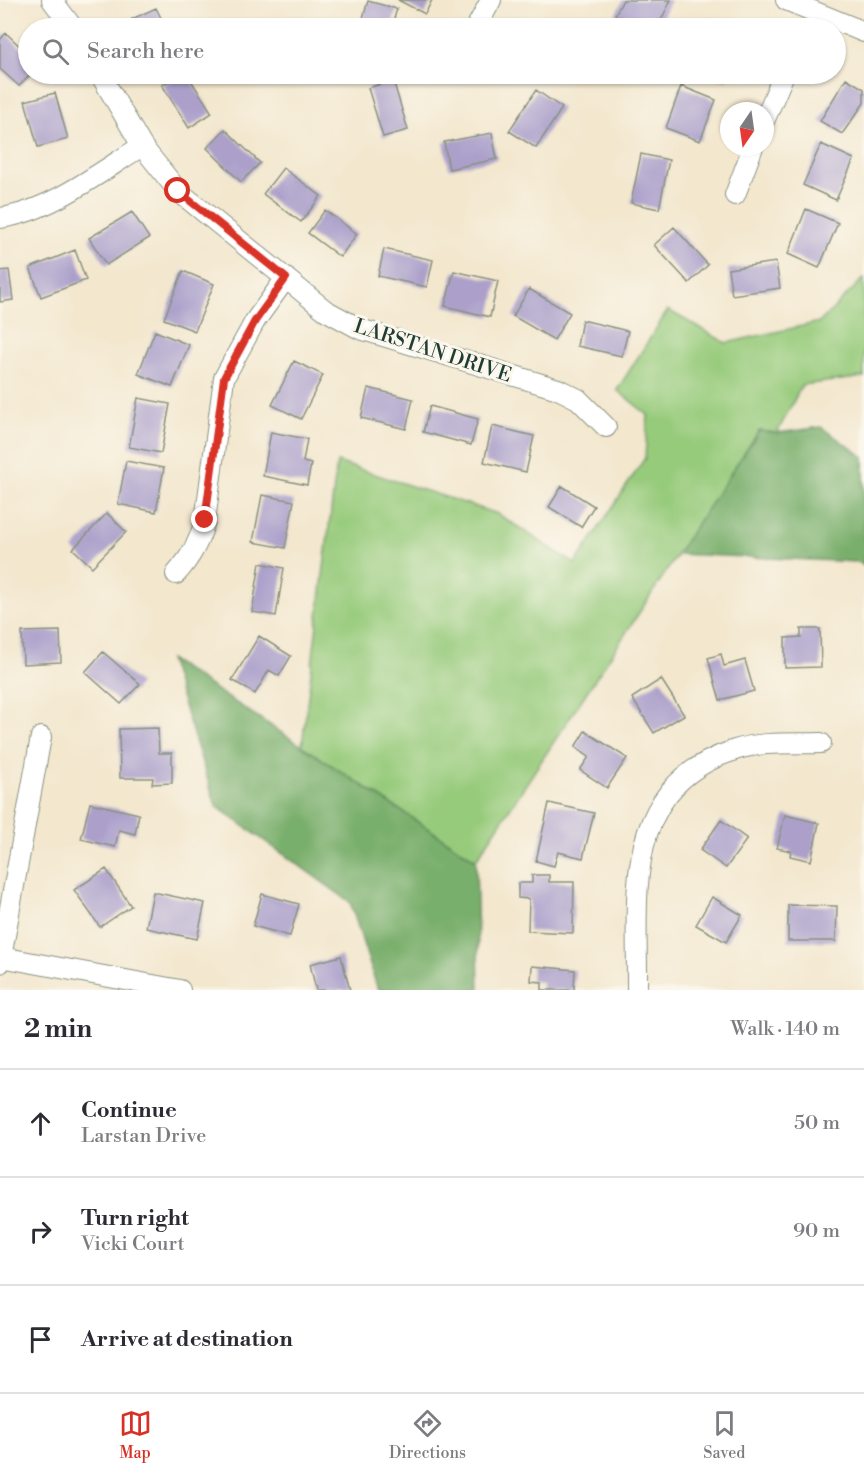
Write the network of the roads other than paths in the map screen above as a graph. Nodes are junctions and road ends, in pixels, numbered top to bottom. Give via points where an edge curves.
1 (52, 0) edge
2 (490, 0) edge
3 (786, 0) edge
4 (810, 13) edge
5 (66, 18) edge
6 (481, 18) edge
7 (824, 18) edge
8 (846, 26) edge
9 (864, 32) edge
10 (106, 84) edge
11 (780, 84) edge
12 (772, 102) edge
13 (142, 146) junction
14 (750, 156) edge
15 (735, 195) dead end
16 (0, 218) edge
17 (286, 278) junction
18 (606, 427) dead end
19 (176, 574) dead end
20 (40, 737) dead end
21 (821, 743) dead end
22 (1, 960) edge
23 (180, 990) edge
24 (637, 990) edge

1 - 5 street
2 - 6 street
3 - 4 street
4 - 7 street
8 - 9 street
10 - 13 street, LARSTAN DRIVE
11 - 12 street
13 - 16 street via 49,202
13 - 17 street, LARSTAN DRIVE via 178,191
14 - 15 street
17 - 18 street, LARSTAN DRIVE via 325,310 360,329 558,390 578,399
17 - 19 street via 255,321 224,378 205,520 195,549
20 - 22 street
21 - 24 street via 757,745 735,750 691,772 667,797 645,836 638,864
22 - 23 street

